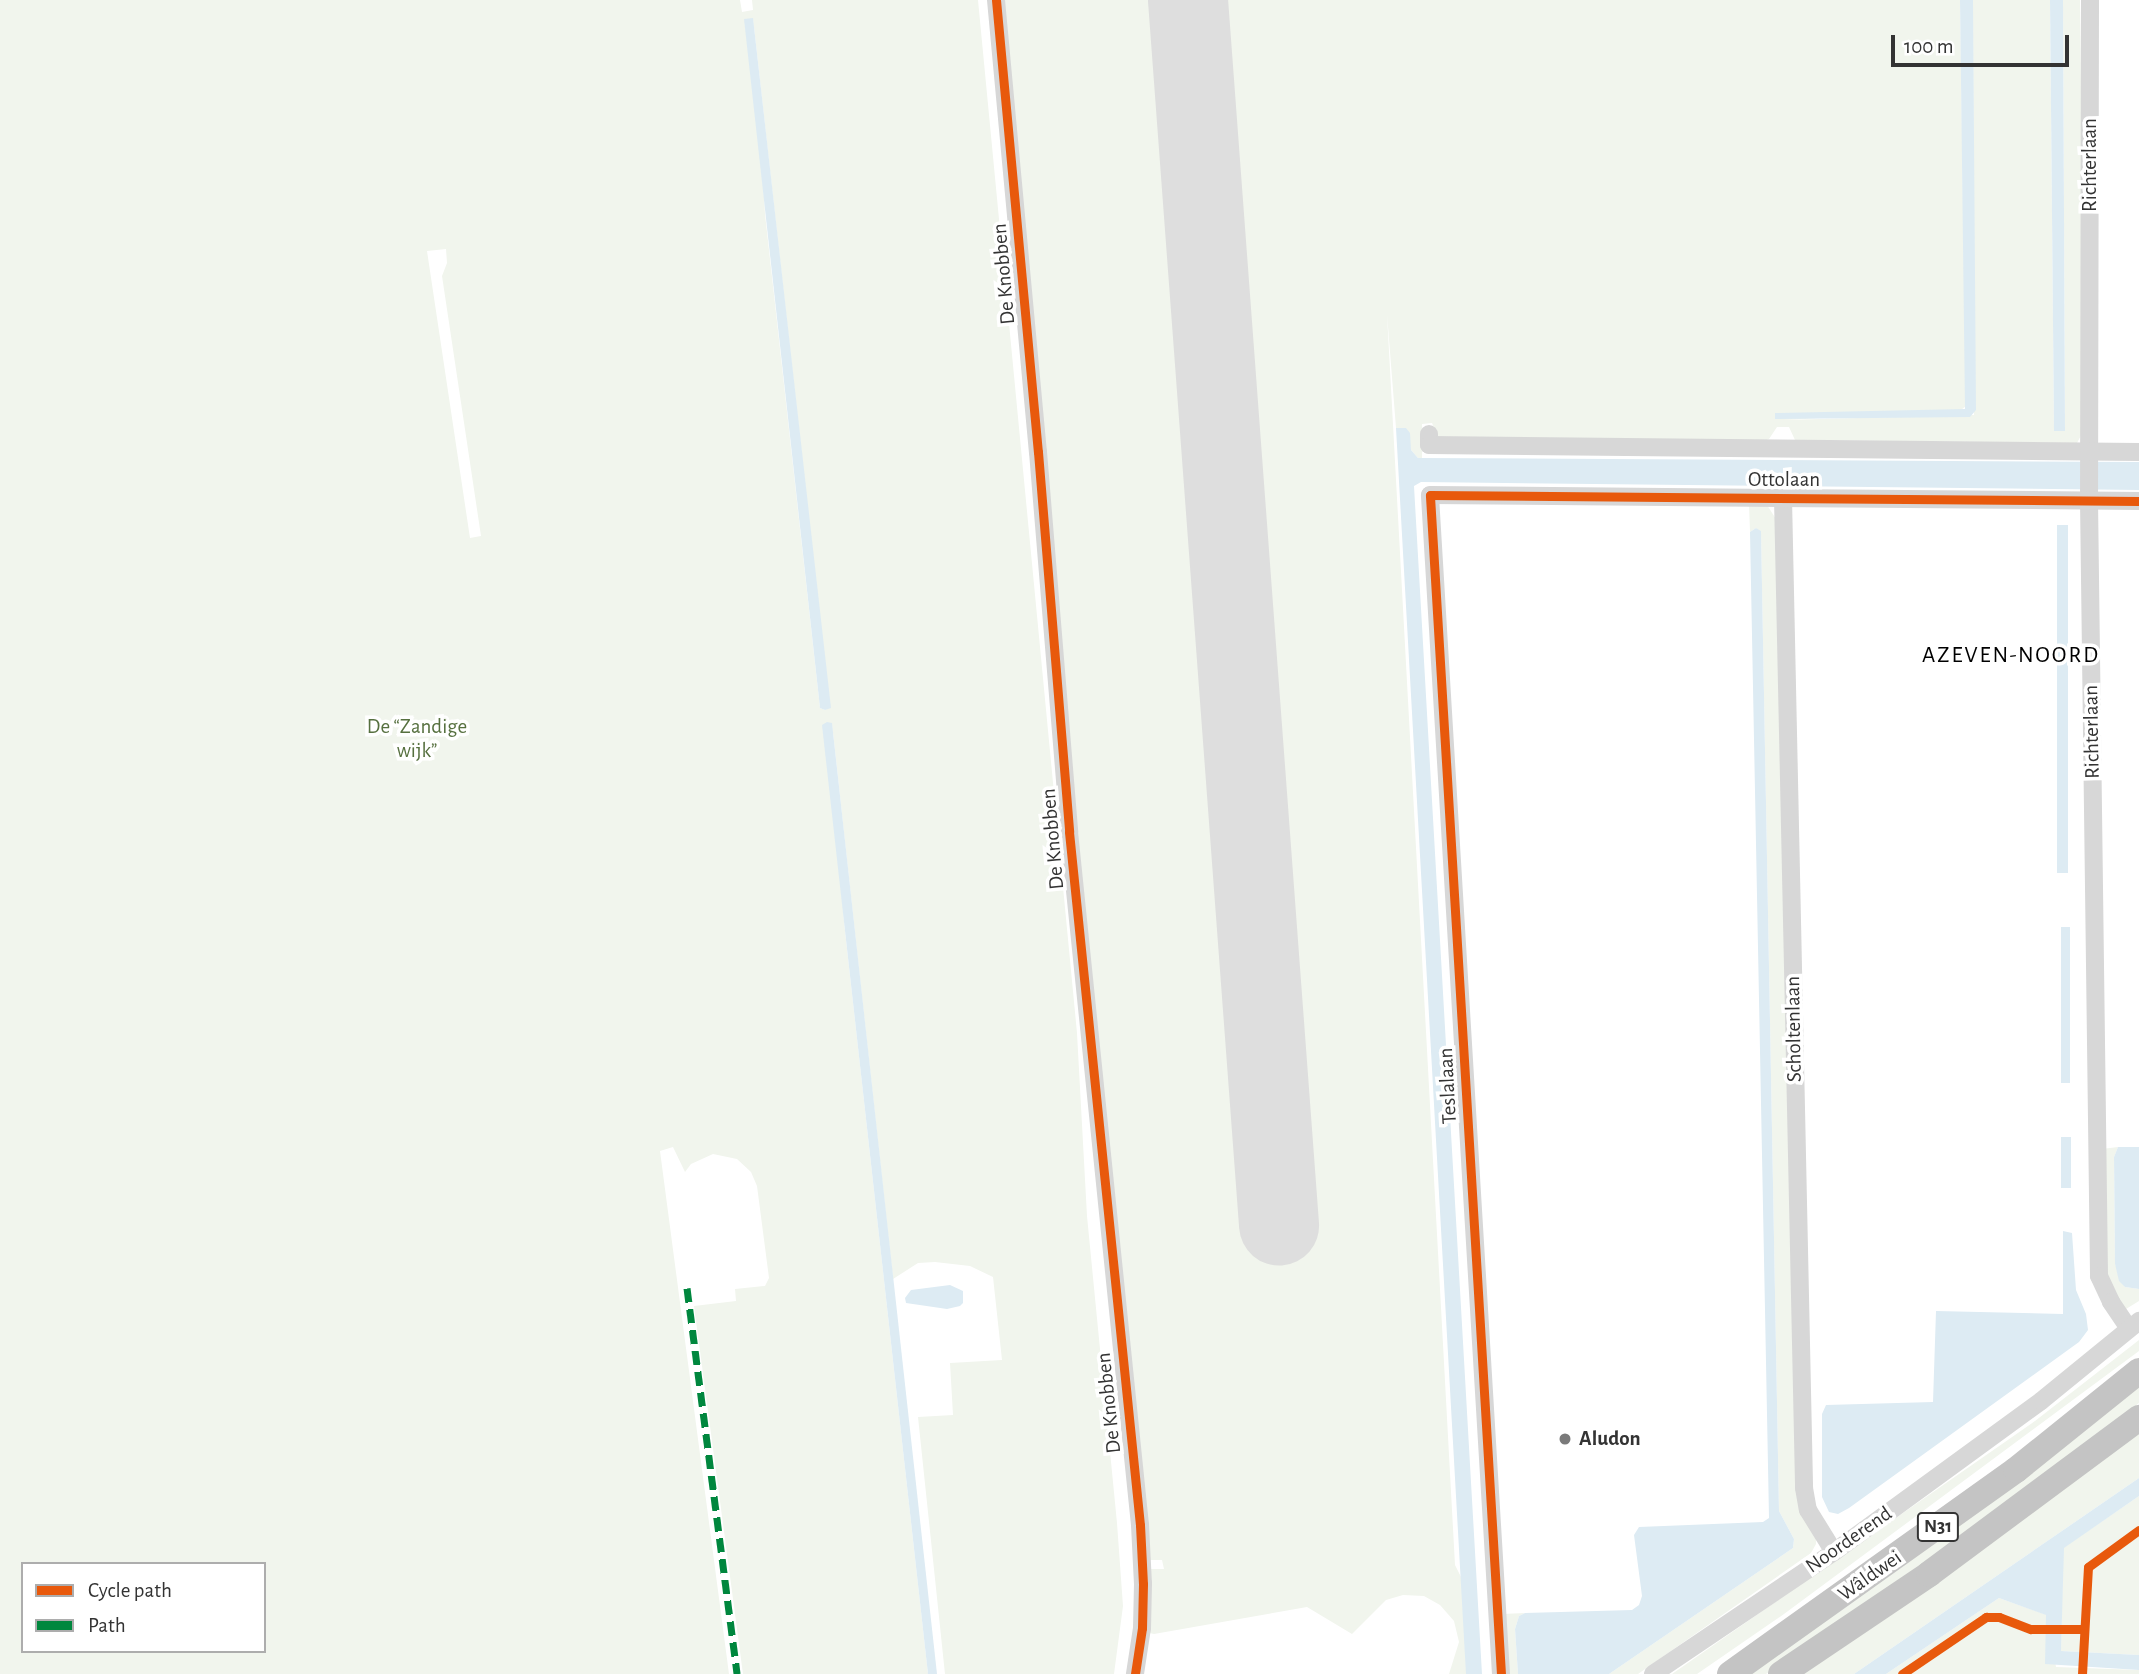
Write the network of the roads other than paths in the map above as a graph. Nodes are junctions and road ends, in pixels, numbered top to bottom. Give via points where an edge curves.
1 (996, 0) edge
2 (2090, 0) edge
3 (1429, 434) dead end
4 (2139, 452) edge
5 (2089, 455) junction
6 (1430, 495) joint
7 (1783, 498) junction
8 (2089, 498) junction
9 (2139, 501) edge
10 (2134, 1325) edge
11 (2139, 1371) edge
12 (2139, 1418) edge
13 (1834, 1552) junction
14 (1135, 1674) edge
15 (1501, 1674) edge
16 (1653, 1674) edge
17 (1730, 1674) edge
18 (1781, 1674) edge

1 - 14 street, De Knobben via 1069,832 1140,1525 1143,1584
2 - 5 street, Richterlaan
3 - 5 street, Ottolaan via 1429,445 1783,442
4 - 5 street, Ottolaan
5 - 8 street, Richterlaan
6 - 7 street, Ottolaan
6 - 15 street, Teslalaan
7 - 8 street, Ottolaan
7 - 13 street, Scholtenlaan via 1804,1488 1808,1510
8 - 9 street, Ottolaan
8 - 10 street, Richterlaan via 2099,1276 2111,1302
10 - 13 street, Noorderend via 2041,1401
11 - 17 highway, Wâldwei / N31 via 2016,1470
12 - 18 highway, Wâldwei / N31 via 1929,1574
13 - 16 street, Noorderend

